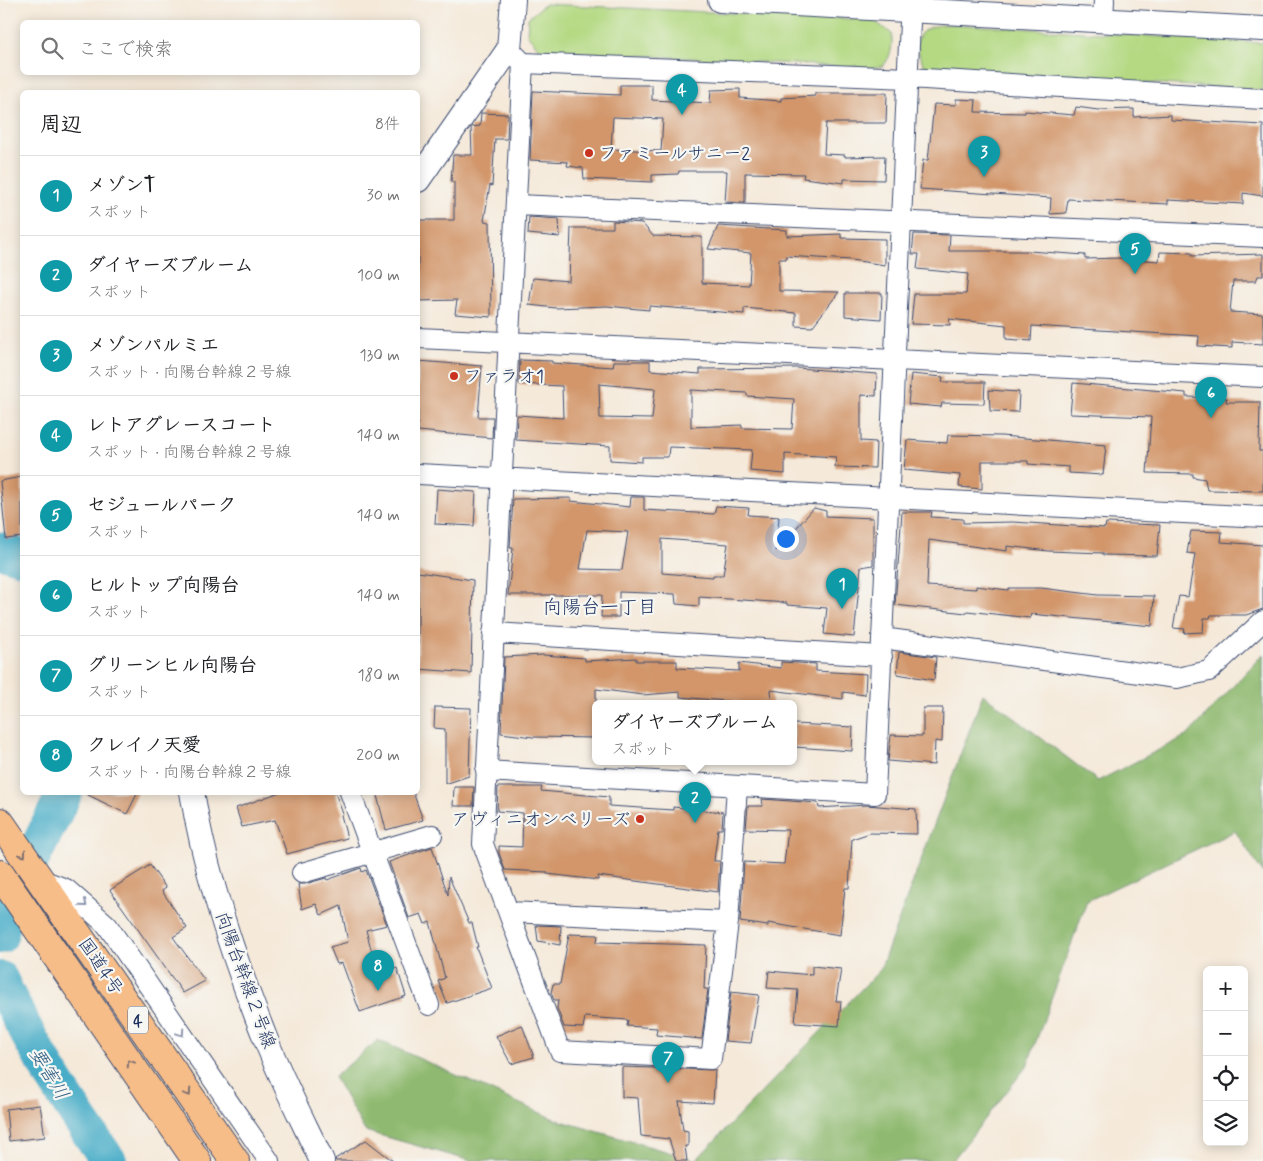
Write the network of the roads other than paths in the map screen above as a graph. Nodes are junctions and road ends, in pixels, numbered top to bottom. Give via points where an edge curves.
1 (513, 0) edge
2 (720, 0) edge
3 (911, 5) edge
4 (1103, 10) edge
5 (1263, 28) edge
6 (516, 56) junction
7 (908, 78) junction
8 (1263, 99) edge
9 (420, 177) edge
10 (516, 205) junction
11 (902, 222) junction
12 (1263, 237) edge
13 (420, 338) edge
14 (508, 342) junction
15 (895, 360) junction
16 (1263, 377) edge
17 (420, 474) edge
18 (502, 478) junction
19 (889, 498) junction
20 (1263, 517) edge
21 (1263, 621) edge
22 (493, 633) junction
23 (882, 647) junction
24 (486, 771) junction
25 (737, 787) junction
26 (192, 795) edge
27 (351, 795) edge
28 (2, 825) edge
29 (432, 835) dead end
30 (372, 853) junction
31 (302, 873) dead end
32 (0, 874) edge
33 (42, 880) junction
34 (509, 912) junction
35 (728, 922) junction
36 (429, 1005) dead end
37 (197, 1161) edge
38 (234, 1161) edge
39 (269, 1161) edge
40 (322, 1161) edge

1 - 6 street
2 - 3 street
3 - 4 street
3 - 7 street
4 - 5 street
6 - 7 street
6 - 9 street
6 - 10 street
7 - 8 street
7 - 11 street
10 - 11 street
10 - 14 street
11 - 12 street
11 - 15 street
13 - 14 street
14 - 15 street
14 - 18 street
15 - 16 street
15 - 19 street
17 - 18 street
18 - 19 street
18 - 22 street
19 - 20 street
19 - 23 street
21 - 23 street via 1208,671 1177,678
22 - 23 street
22 - 24 street
23 - 25 street via 875,794
24 - 25 street
24 - 34 street via 483,844
25 - 35 street
26 - 40 street, 向陽台幹線２号線 via 212,888 266,1040
27 - 30 street
28 -> 33 highway, 国道4号 / 4
29 - 30 street
30 - 31 street
30 - 36 street
37 -> 32 highway, 国道4号 / 4
33 -> 38 highway, 国道4号 / 4
33 -> 39 street via 66,889 107,925
34 - 35 street
34 - 35 street via 560,1051 711,1059

